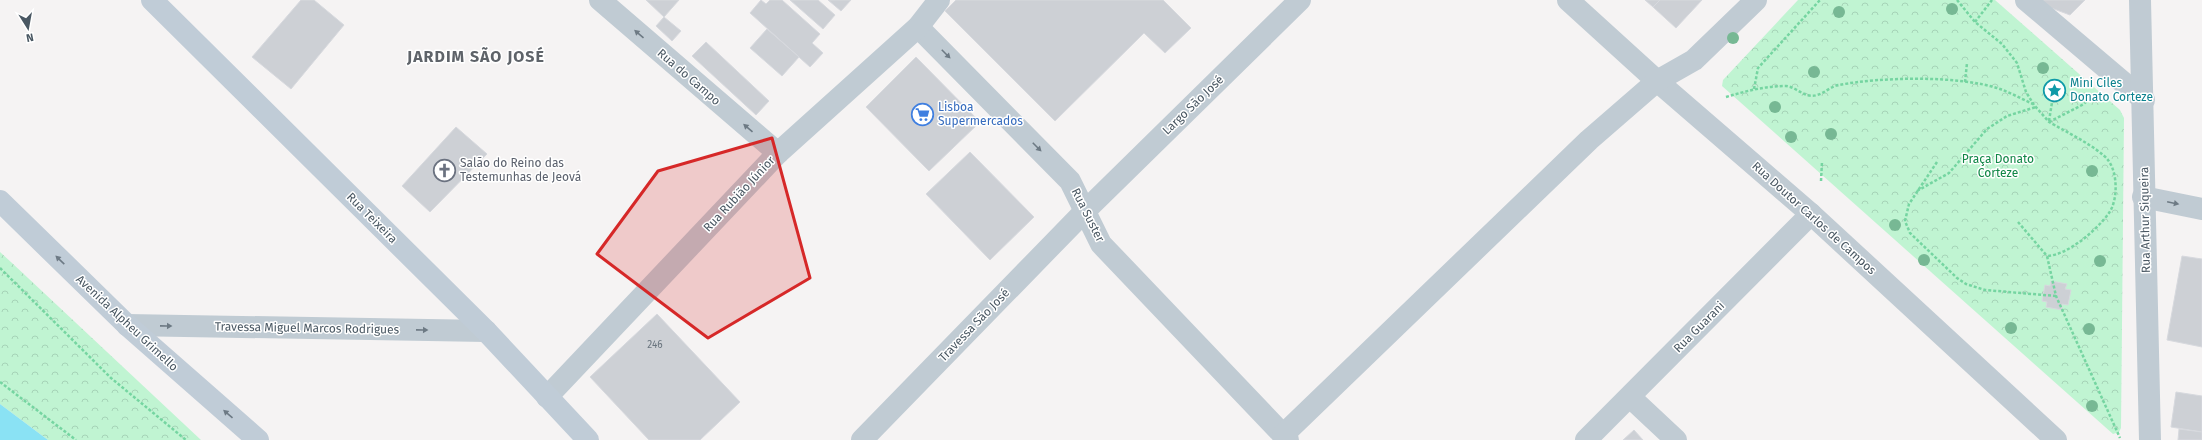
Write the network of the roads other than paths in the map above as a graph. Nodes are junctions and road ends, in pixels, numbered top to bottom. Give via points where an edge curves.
1 (152, 0) edge
2 (600, 0) edge
3 (939, 0) edge
4 (1300, 0) edge
5 (1568, 0) edge
6 (1756, 0) edge
7 (2026, 0) edge
8 (2140, 0) edge
9 (918, 27) junction
10 (1657, 81) junction
11 (2144, 100) junction
12 (778, 153) junction
13 (2144, 196) junction
14 (0, 201) edge
15 (2202, 209) edge
16 (1086, 210) junction
17 (1811, 214) junction
18 (127, 325) junction
19 (486, 331) junction
20 (547, 397) junction
21 (1630, 397) junction
22 (1285, 438) edge
23 (258, 440) edge
24 (588, 440) edge
25 (862, 440) edge
26 (1586, 440) edge
27 (1676, 440) edge
28 (2056, 440) edge
29 (2150, 440) edge

1 - 19 street, Rua Teixeira
12 -> 2 street, Rua do Campo
3 - 9 street, Rua Rubião Júnior
4 - 16 street, Largo São José
5 - 10 street, Rua Doutor Carlos de Campos
6 - 10 street via 1694,60
7 - 11 street
8 - 11 street, Rua Arthur Siqueira
9 - 12 street, Rua Rubião Júnior
9 -> 16 street, Rua Suster via 1070,181
10 - 17 street, Rua Doutor Carlos de Campos
10 - 22 street via 1589,140
11 - 13 street, Rua Arthur Siqueira
12 - 20 street, Rua Rubião Júnior
13 -> 15 street
13 - 29 street, Rua Arthur Siqueira
18 -> 14 street, Avenida Alpheu Grimello
16 - 22 street, Rua Suster via 1101,244
16 - 25 street, Travessa São José
17 - 21 street, Rua Guarani
17 - 28 street, Rua Doutor Carlos de Campos
18 -> 19 street, Travessa Miguel Marcos Rodrigues
23 -> 18 street, Avenida Alpheu Grimello
19 - 20 street, Rua Teixeira
20 - 24 street, Rua Teixeira
21 - 26 street, Rua Guarani
21 - 27 street

